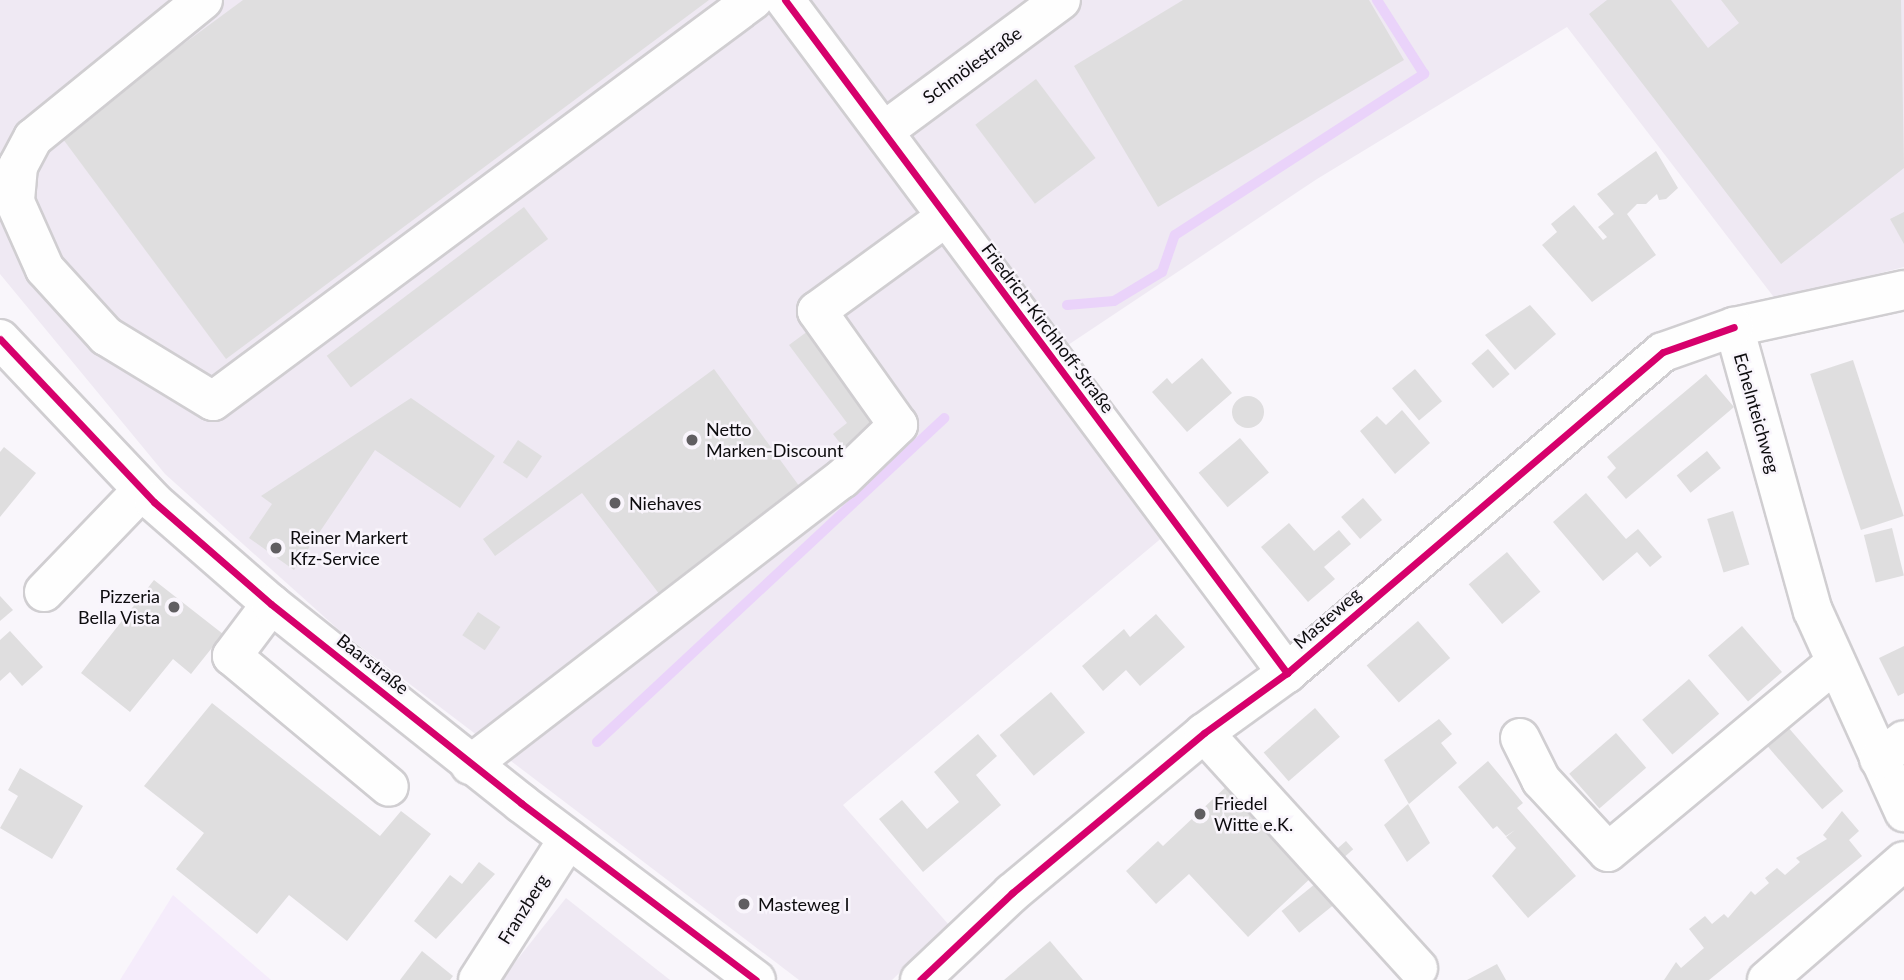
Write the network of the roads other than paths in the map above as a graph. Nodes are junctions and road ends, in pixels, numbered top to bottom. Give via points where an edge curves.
1 (203, 0) edge
2 (753, 0) edge
3 (785, 0) edge
4 (1061, 0) edge
5 (884, 131) junction
6 (946, 217) junction
7 (1904, 290) edge
8 (1734, 327) junction
9 (0, 339) edge
10 (142, 490) junction
11 (44, 592) dead end
12 (271, 604) junction
13 (1834, 664) junction
14 (1287, 673) junction
15 (1204, 733) junction
16 (1520, 737) dead end
17 (1891, 750) edge
18 (470, 765) junction
19 (389, 787) dead end
20 (1904, 812) edge
21 (568, 839) junction
22 (1904, 861) edge
23 (1418, 968) dead end
24 (478, 980) edge
25 (756, 980) edge
26 (920, 980) edge
27 (1767, 980) edge

1 - 2 street via 33,138 18,166 15,202 45,269 106,336 213,401
3 - 5 street, Friedrich-Kirchhoff-Straße
4 - 5 street, Schmölestraße
5 - 6 street, Friedrich-Kirchhoff-Straße
6 - 14 street, Friedrich-Kirchhoff-Straße
6 - 18 street via 817,311 898,425 842,479
7 - 8 street
8 - 13 street, Echelnteichweg via 1813,611
8 - 14 street, Masteweg via 1663,352
9 - 10 street, Baarstraße
10 - 11 street
10 - 12 street, Baarstraße
12 - 18 street, Baarstraße
12 - 19 street via 232,656
13 - 16 street via 1608,852 1541,780
13 - 17 street, Echelnteichweg
14 - 15 street, Masteweg
15 - 23 street
15 - 26 street, Masteweg via 1012,893
17 - 20 street, Echelnteichweg
18 - 21 street, Baarstraße
21 - 24 street, Franzberg
21 - 25 street, Baarstraße
22 - 27 street

